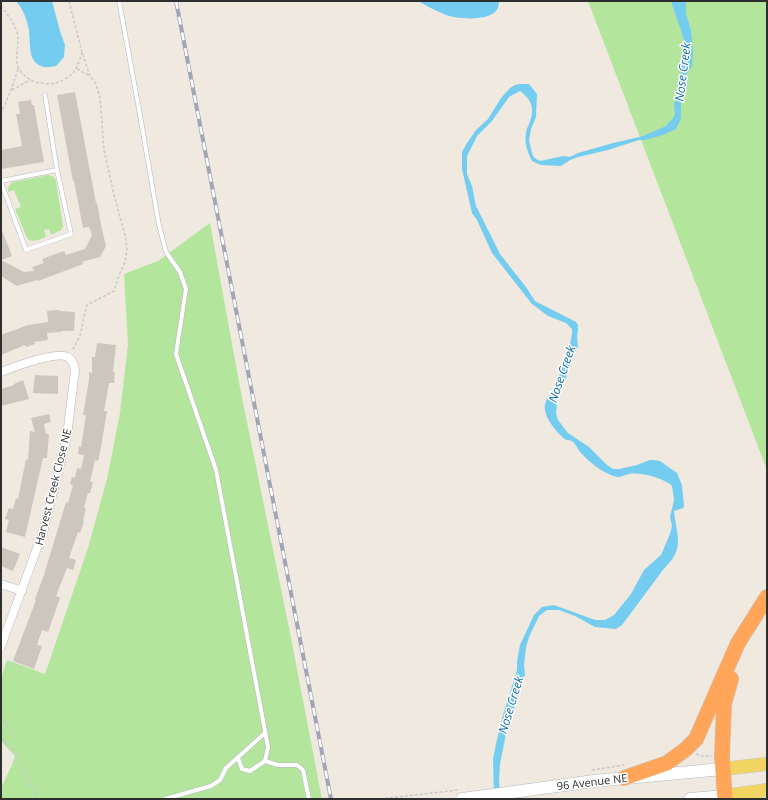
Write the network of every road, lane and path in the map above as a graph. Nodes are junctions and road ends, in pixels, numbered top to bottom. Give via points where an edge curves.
1 (70, 1) edge
2 (118, 1) edge
3 (1, 6) edge
4 (82, 52) junction
5 (18, 69) junction
6 (77, 69) junction
7 (90, 76) junction
8 (30, 80) junction
9 (11, 90) junction
10 (45, 95) dead end
11 (1, 114) edge
12 (57, 170) junction
13 (1, 181) edge
14 (69, 358) junction
15 (1, 372) edge
16 (1, 584) edge
17 (22, 591) junction
18 (767, 597) edge
19 (756, 613) junction
20 (1, 646) edge
21 (1, 716) edge
22 (265, 733) junction
23 (1, 738) edge
24 (16, 738) dead end
25 (238, 758) junction
26 (266, 761) junction
27 (767, 764) edge
28 (722, 769) junction
29 (624, 778) junction
30 (767, 790) edge
31 (446, 791) dead end
32 (725, 797) edge
33 (38, 799) edge
34 (165, 799) edge
35 (309, 799) edge
36 (380, 799) edge
37 (462, 799) edge
38 (690, 799) edge

1 - 4 path
2 - 22 lane via 158,225 166,252 180,272 186,289 176,354 216,470
3 - 5 path via 16,31
4 - 6 path
4 - 7 path
5 - 8 path
5 - 9 path
6 - 7 path
6 - 8 path via 54,84
7 - 14 path via 96,84 100,98 107,163 127,250 114,291 86,308 80,336
8 - 9 path
9 - 11 path
10 - 12 lane
12 - 13 lane
12 - 13 lane via 71,234 26,250
14 - 15 street via 60,356 27,362
14 - 17 street, Harvest Creek Close NE via 75,370 67,436 43,532
16 - 17 street
17 - 20 street, Harvest Creek Close NE
18 - 19 highway
19 - 28 highway via 736,663 724,704
19 - 29 highway via 738,643 696,739 667,763
21 - 24 path
22 - 25 lane
22 - 26 lane via 268,747
23 - 33 path via 14,750
25 - 26 lane via 242,769 250,771
25 - 34 lane via 226,768 220,780 210,786
26 - 35 lane via 278,765 297,765 303,770
27 - 28 main road
28 - 29 main road, 96 Avenue NE
28 - 32 highway
29 - 37 main road, 96 Avenue NE
30 - 32 main road
31 - 36 path
32 - 38 main road

